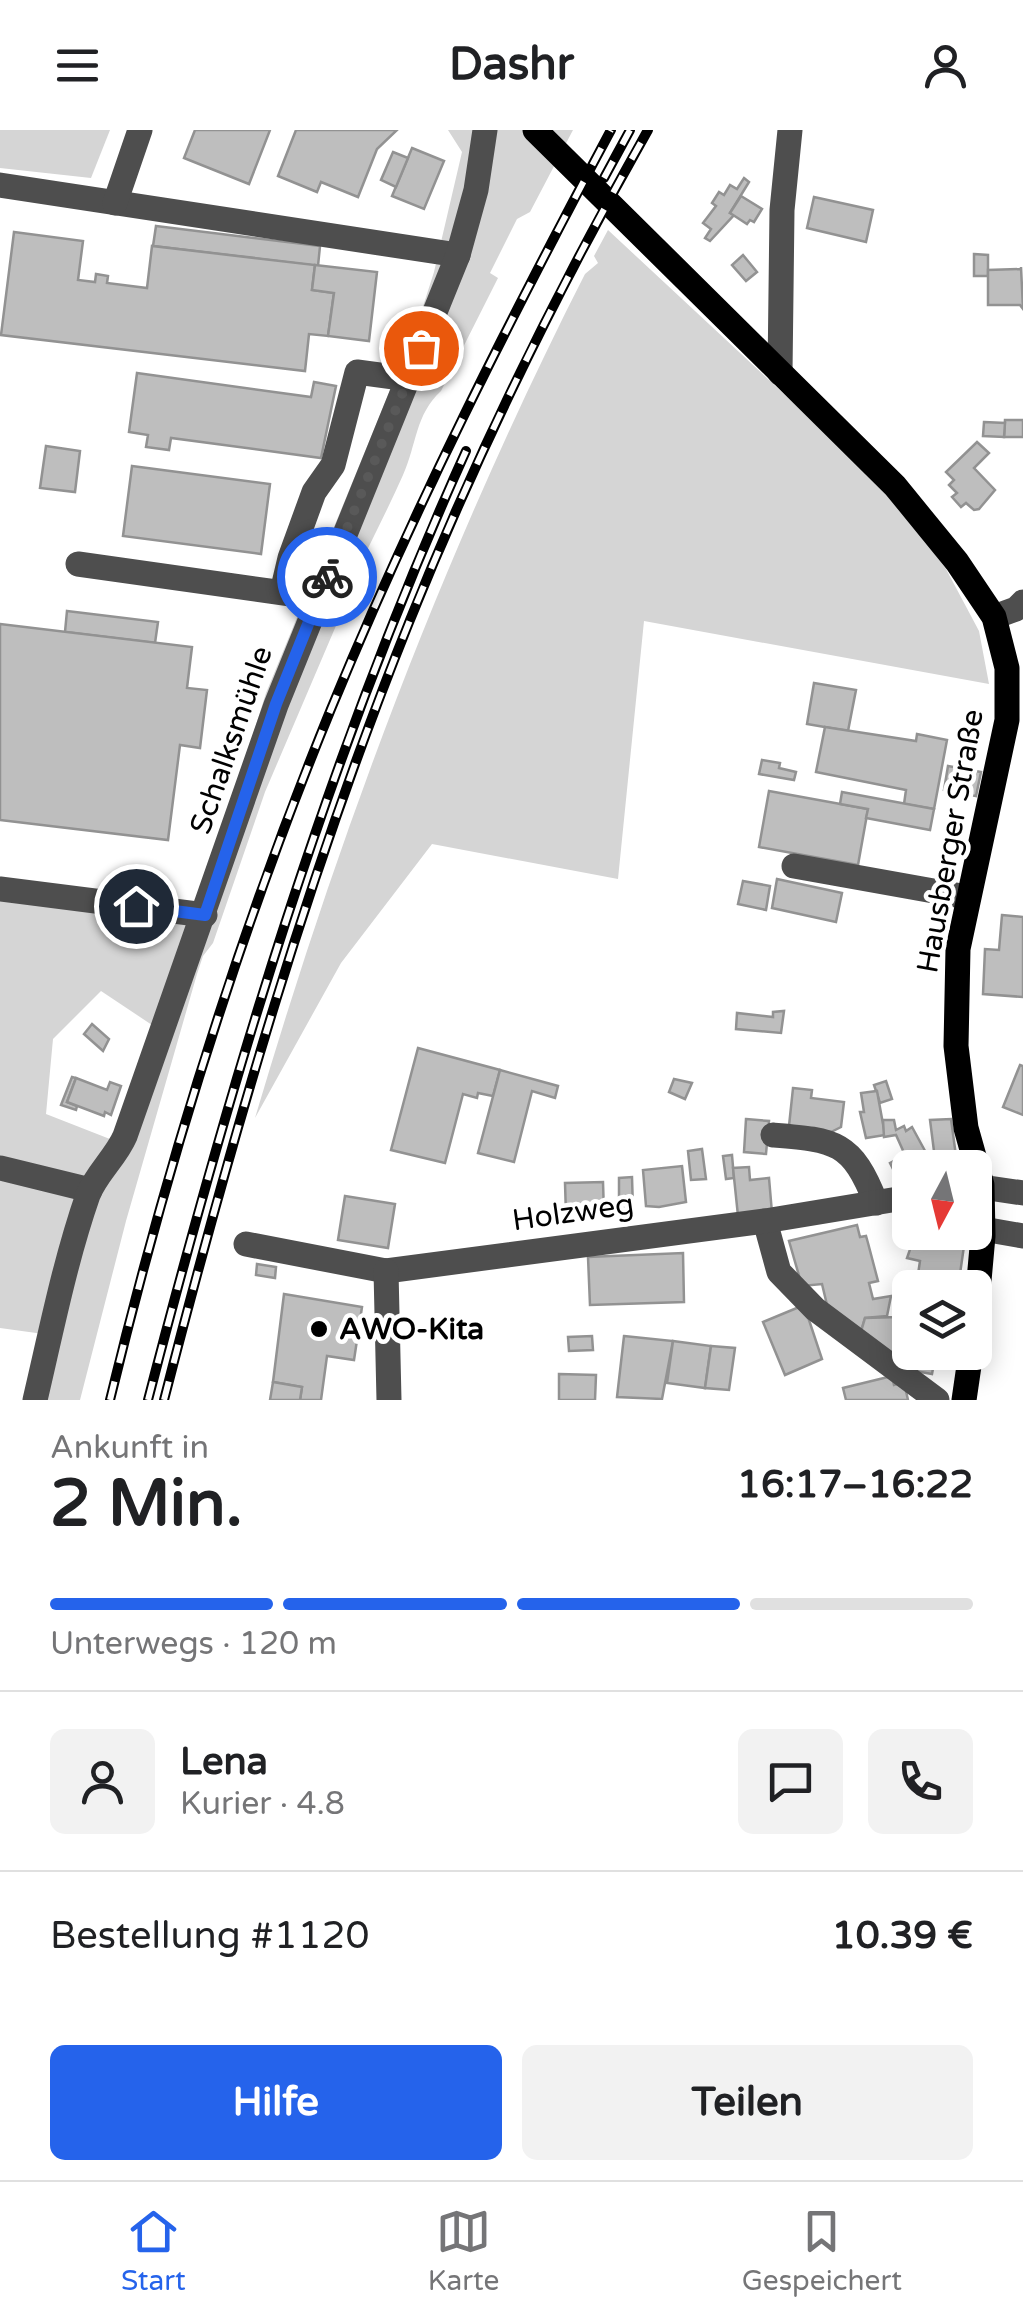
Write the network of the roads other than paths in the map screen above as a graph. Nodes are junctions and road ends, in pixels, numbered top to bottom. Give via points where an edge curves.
1 (140, 130) edge
2 (485, 130) edge
3 (535, 130) edge
4 (790, 130) edge
5 (0, 186) edge
6 (115, 203) junction
7 (458, 255) junction
8 (780, 373) junction
9 (409, 379) junction
10 (78, 564) dead end
11 (282, 592) junction
12 (316, 602) junction
13 (1023, 602) edge
14 (994, 617) junction
15 (794, 866) dead end
16 (0, 889) edge
17 (967, 897) junction
18 (205, 915) junction
19 (773, 1134) dead end
20 (971, 1150) edge
21 (0, 1168) edge
22 (992, 1187) edge
23 (90, 1190) junction
24 (1023, 1193) edge
25 (892, 1200) edge
26 (876, 1202) junction
27 (766, 1221) junction
28 (992, 1231) edge
29 (1023, 1236) edge
30 (246, 1244) dead end
31 (386, 1271) junction
32 (968, 1370) edge
33 (35, 1400) edge
34 (389, 1400) edge
35 (937, 1400) edge
36 (964, 1400) edge

1 - 6 street
2 - 7 street, Schalksmühle
3 - 8 main road, Hausberger Straße
4 - 8 street
5 - 6 street
6 - 7 street
7 - 9 street, Schalksmühle
8 - 14 main road, Hausberger Straße via 894,486
9 - 11 street via 357,372 333,465 314,492
9 - 12 street, Schalksmühle
10 - 11 street
11 - 12 street
12 - 18 street, Schalksmühle
13 - 14 street
14 - 17 main road, Hausberger Straße via 1007,668 1006,720
15 - 17 street
16 - 18 street
17 - 20 main road, Hausberger Straße via 958,949 956,1046
18 - 23 street, Schalksmühle via 126,1136
19 - 26 street via 830,1141 846,1151
21 - 23 street
22 - 24 street
23 - 33 street
25 - 26 street, Holzweg
26 - 27 street, Holzweg
27 - 31 street, Holzweg
27 - 35 street via 779,1272 815,1310
28 - 29 street
30 - 31 street, Holzweg
31 - 34 street
32 - 36 main road

